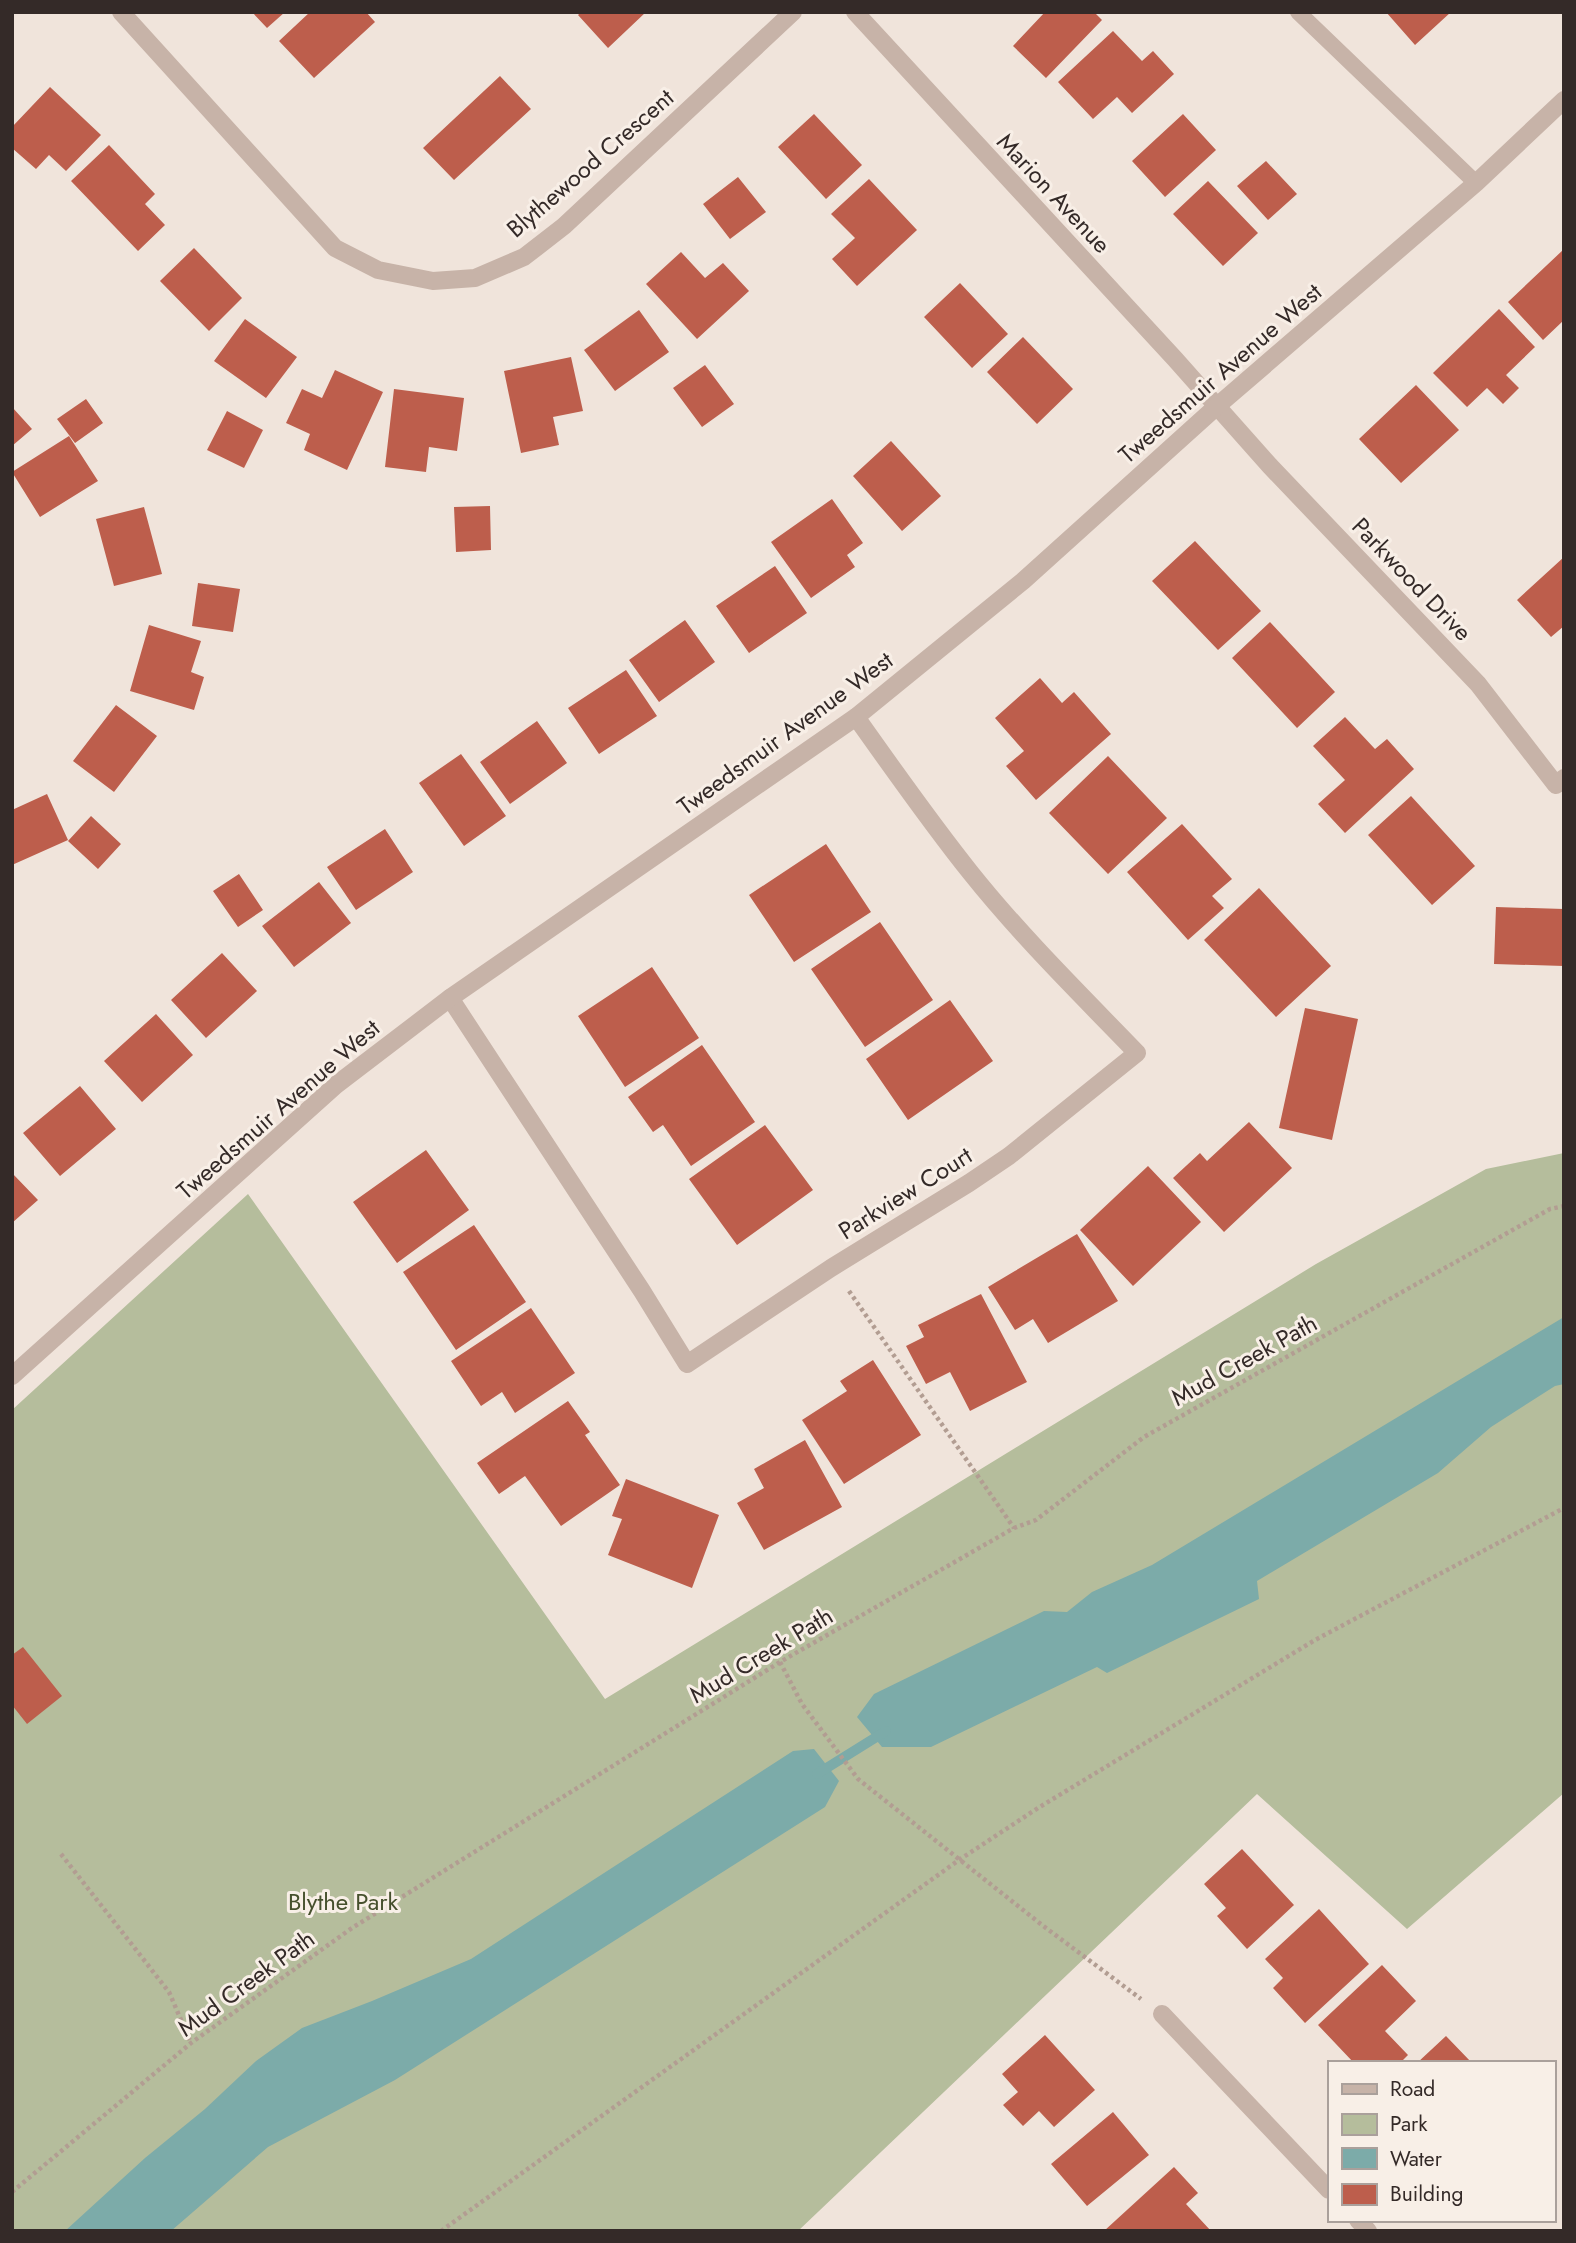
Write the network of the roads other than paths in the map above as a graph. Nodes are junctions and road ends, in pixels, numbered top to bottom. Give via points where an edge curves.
1 (121, 12) edge
2 (793, 12) edge
3 (855, 12) edge
4 (1298, 12) edge
5 (1564, 100) edge
6 (1476, 183) junction
7 (1216, 407) junction
8 (856, 717) junction
9 (1564, 778) edge
10 (450, 999) junction
11 (12, 1376) edge
12 (1162, 2014) road end
13 (1328, 2189) edge

1 - 2 street, Blythewood Crescent via 335,248 378,270 433,281 475,278 524,257 564,226
3 - 7 street, Marion Avenue
4 - 6 lane
5 - 6 street, Tweedsmuir Avenue West
6 - 7 street, Tweedsmuir Avenue West
7 - 8 street, Tweedsmuir Avenue West via 1023,582
7 - 9 street, Parkwood Drive via 1478,684 1556,785
8 - 10 street, Tweedsmuir Avenue West
8 - 10 street, Parkview Court via 971,874 1137,1052 1009,1156 687,1364
10 - 11 street, Tweedsmuir Avenue West via 336,1086
12 - 13 street

